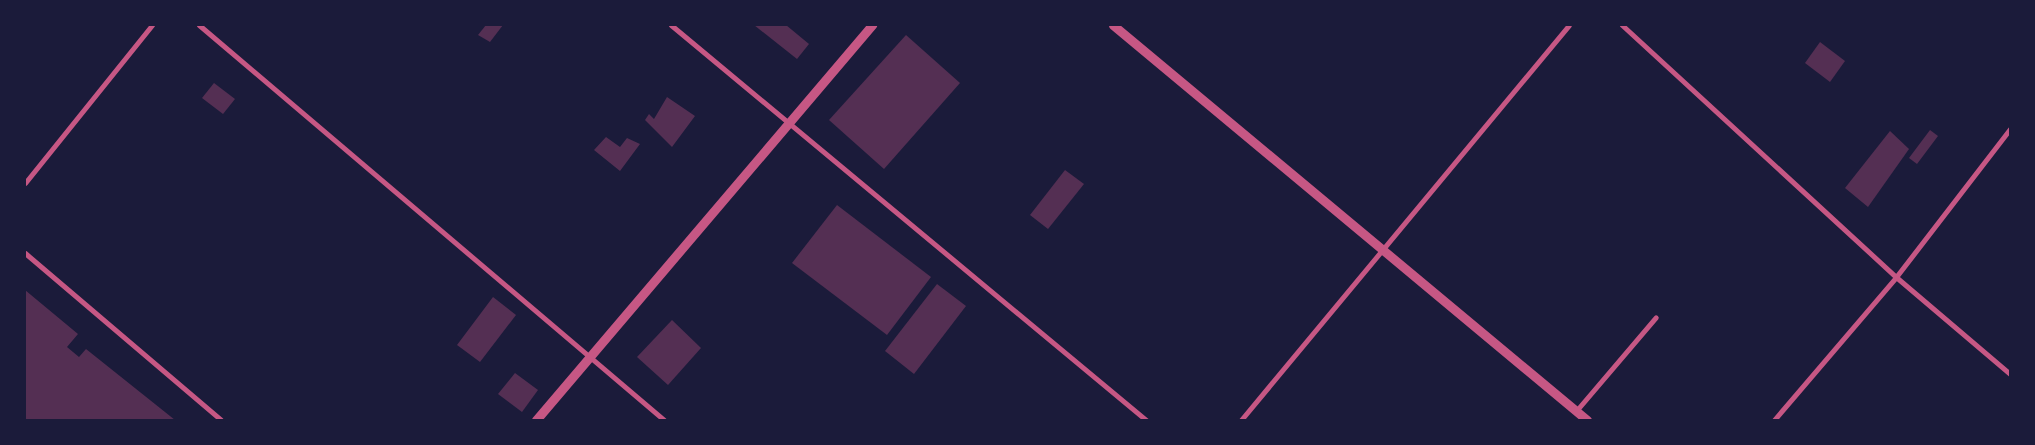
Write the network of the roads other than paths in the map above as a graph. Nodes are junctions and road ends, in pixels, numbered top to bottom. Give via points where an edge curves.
1 (152, 25) edge
2 (200, 25) edge
3 (671, 25) edge
4 (872, 25) edge
5 (1113, 25) edge
6 (1569, 25) edge
7 (1622, 25) edge
8 (792, 123) junction
9 (2010, 129) edge
10 (25, 183) edge
11 (1384, 251) junction
12 (25, 253) edge
13 (1896, 277) junction
14 (1656, 317) dead end
15 (589, 359) junction
16 (2010, 374) edge
17 (1576, 411) junction
18 (221, 420) edge
19 (536, 420) edge
20 (664, 420) edge
21 (1146, 420) edge
22 (1241, 420) edge
23 (1587, 420) edge
24 (1774, 420) edge

1 - 10 street
2 - 15 street
3 - 8 street
4 - 8 street
5 - 11 street
6 - 11 street
7 - 13 street
8 - 15 street
8 - 21 street
9 - 13 street
11 - 17 street
11 - 22 street
12 - 18 street
13 - 16 street
13 - 24 street
14 - 17 street
15 - 19 street
15 - 20 street
17 - 23 street

